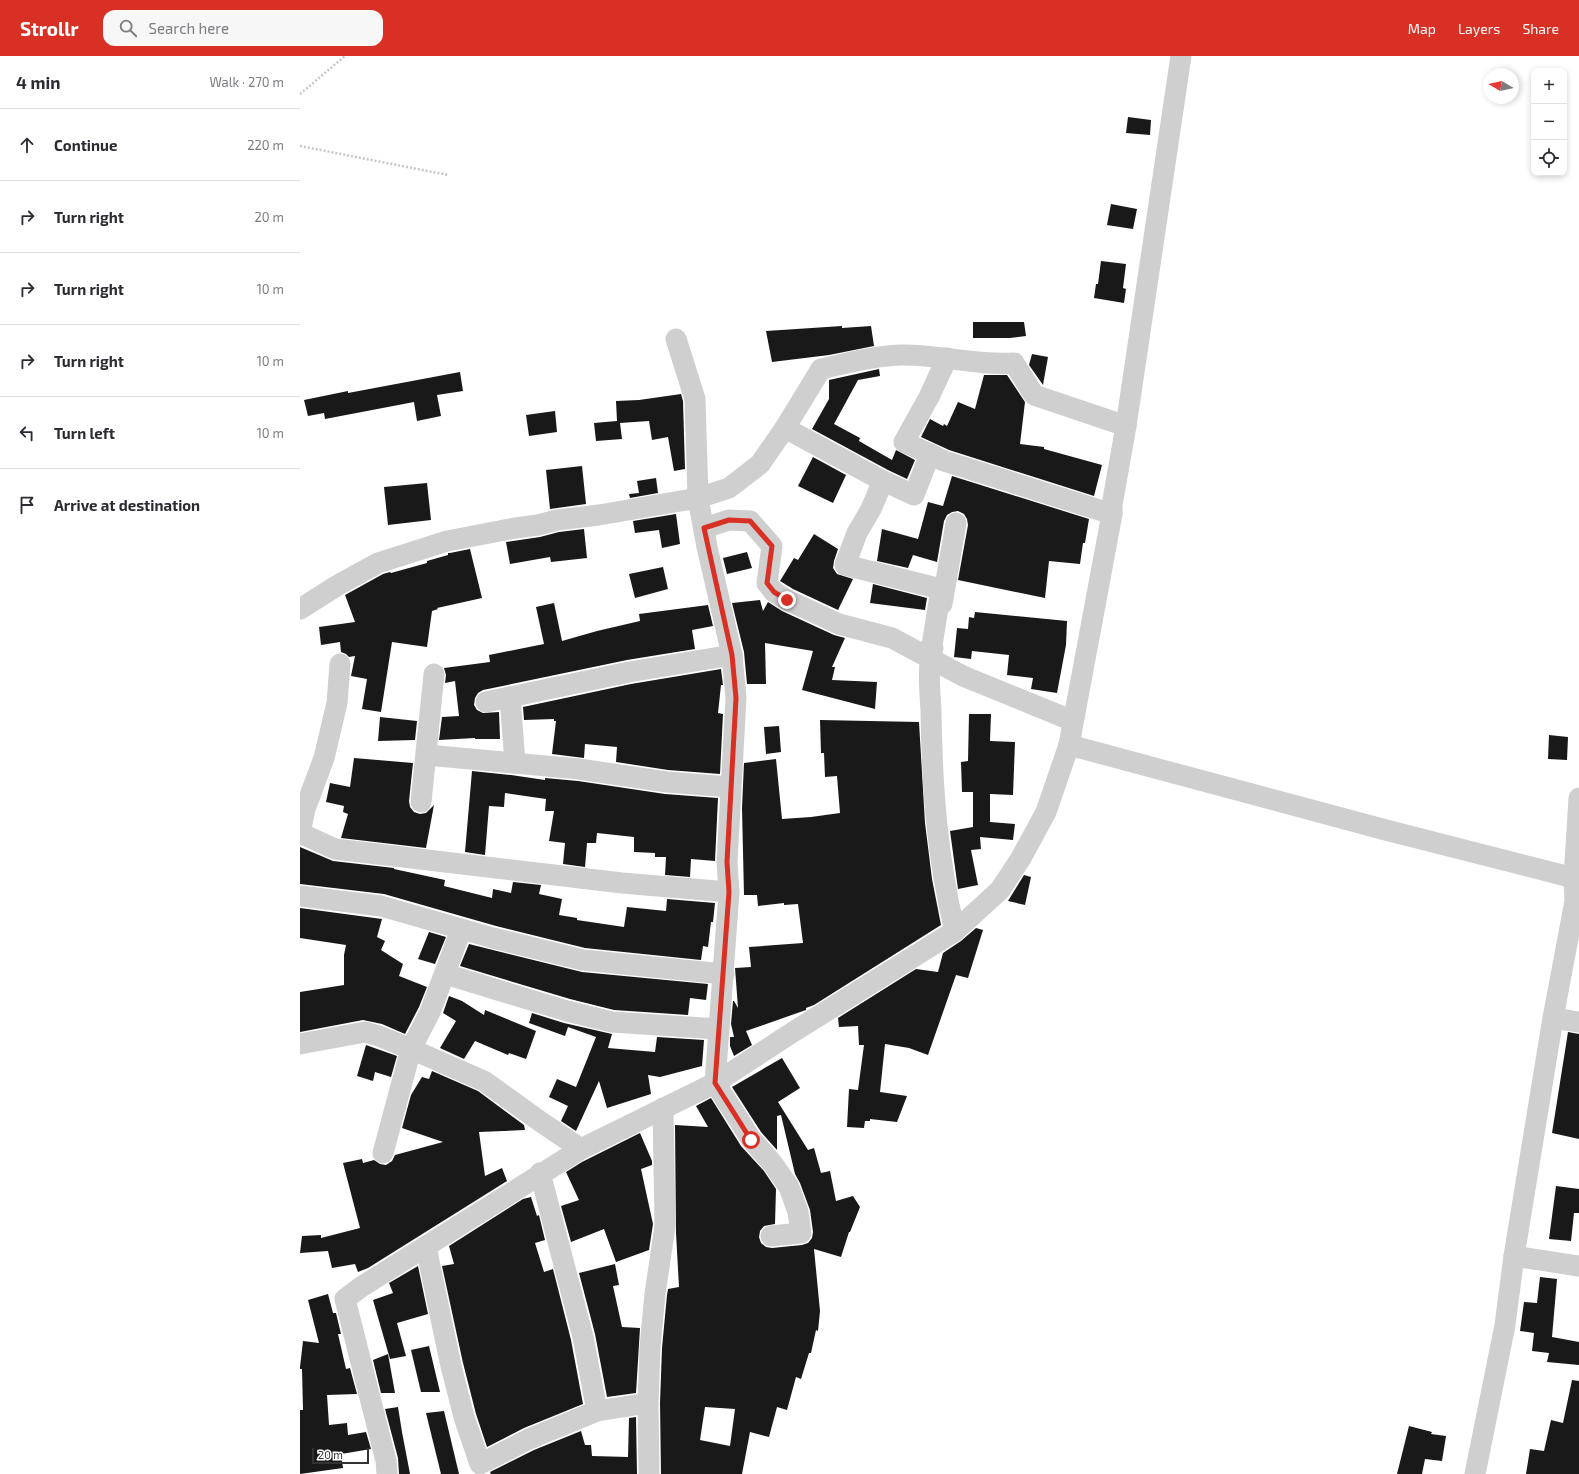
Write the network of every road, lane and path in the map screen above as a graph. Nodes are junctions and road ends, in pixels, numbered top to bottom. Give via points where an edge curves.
1 (345, 56) edge
2 (1181, 56) edge
3 (300, 94) edge
4 (300, 146) edge
5 (448, 175) dead end
6 (676, 339) dead end
7 (947, 358) junction
8 (1126, 426) junction
9 (785, 428) junction
10 (930, 454) junction
11 (883, 481) junction
12 (698, 498) junction
13 (1112, 514) junction
14 (956, 523) dead end
15 (704, 528) junction
16 (300, 609) edge
17 (732, 655) junction
18 (930, 658) junction
19 (340, 664) dead end
20 (434, 674) dead end
21 (510, 697) junction
22 (486, 702) dead end
23 (1073, 721) junction
24 (1069, 745) junction
25 (426, 755) junction
26 (515, 763) junction
27 (730, 787) junction
28 (1579, 801) edge
29 (421, 802) dead end
30 (1574, 878) junction
31 (729, 892) junction
32 (300, 896) edge
33 (1577, 901) edge
34 (461, 930) junction
35 (955, 931) junction
36 (445, 974) junction
37 (724, 974) junction
38 (1553, 1018) junction
39 (1579, 1022) edge
40 (719, 1029) junction
41 (300, 1044) edge
42 (412, 1049) junction
43 (715, 1083) junction
44 (663, 1108) junction
45 (581, 1149) junction
46 (383, 1153) dead end
47 (540, 1173) junction
48 (771, 1236) dead end
49 (426, 1247) junction
50 (1514, 1256) junction
51 (1579, 1266) edge
52 (648, 1403) junction
53 (597, 1411) junction
54 (387, 1474) edge
55 (649, 1474) edge
56 (1475, 1474) edge

1 - 3 path
2 - 8 street
4 - 5 path
6 - 12 street via 695,399
7 - 8 street via 995,364 1014,363 1034,395
7 - 9 street via 900,355 849,362 822,369
7 - 10 street via 904,442
8 - 13 street
9 - 11 street
9 - 12 street via 760,464 729,488
10 - 11 street via 914,495
10 - 13 street via 944,461
11 - 18 street via 871,509 856,533 845,565 941,589
12 - 15 street
12 - 16 street via 447,540 378,563
13 - 23 street
14 - 18 street via 938,632
15 - 17 street
15 - 18 street via 729,520 750,521 772,546 767,583 774,592 839,624 892,638
17 - 21 street via 629,672
17 - 27 street via 736,698
18 - 23 street via 963,676
18 - 35 street via 936,819 946,895
19 - 31 street via 337,703 324,758 305,809 300,833 335,849 622,883
20 - 25 street
21 - 22 street
21 - 26 street
23 - 24 street
24 - 30 street
24 - 35 street via 1046,812 1021,858 1000,890
25 - 26 street
25 - 29 street
26 - 27 street via 667,782
27 - 31 street via 727,862
28 - 30 street
30 - 33 street
31 - 37 street
32 - 34 street via 381,906
33 - 38 street
34 - 36 street
34 - 37 street via 583,960
35 - 43 street
36 - 40 street via 612,1022
36 - 42 street
37 - 40 street
38 - 39 street
38 - 50 street
40 - 43 street
41 - 42 street via 365,1032
42 - 45 street via 484,1081
42 - 46 street
43 - 44 street
43 - 48 street via 751,1140 773,1164 789,1187 798,1212 801,1233
44 - 45 street
44 - 52 street via 665,1226 655,1294
45 - 47 street
47 - 49 street
47 - 53 street via 583,1337
49 - 53 street via 462,1409 480,1464 529,1439
49 - 54 street via 345,1299 386,1461
50 - 51 street
50 - 56 street via 1505,1325
52 - 53 street
52 - 55 street

